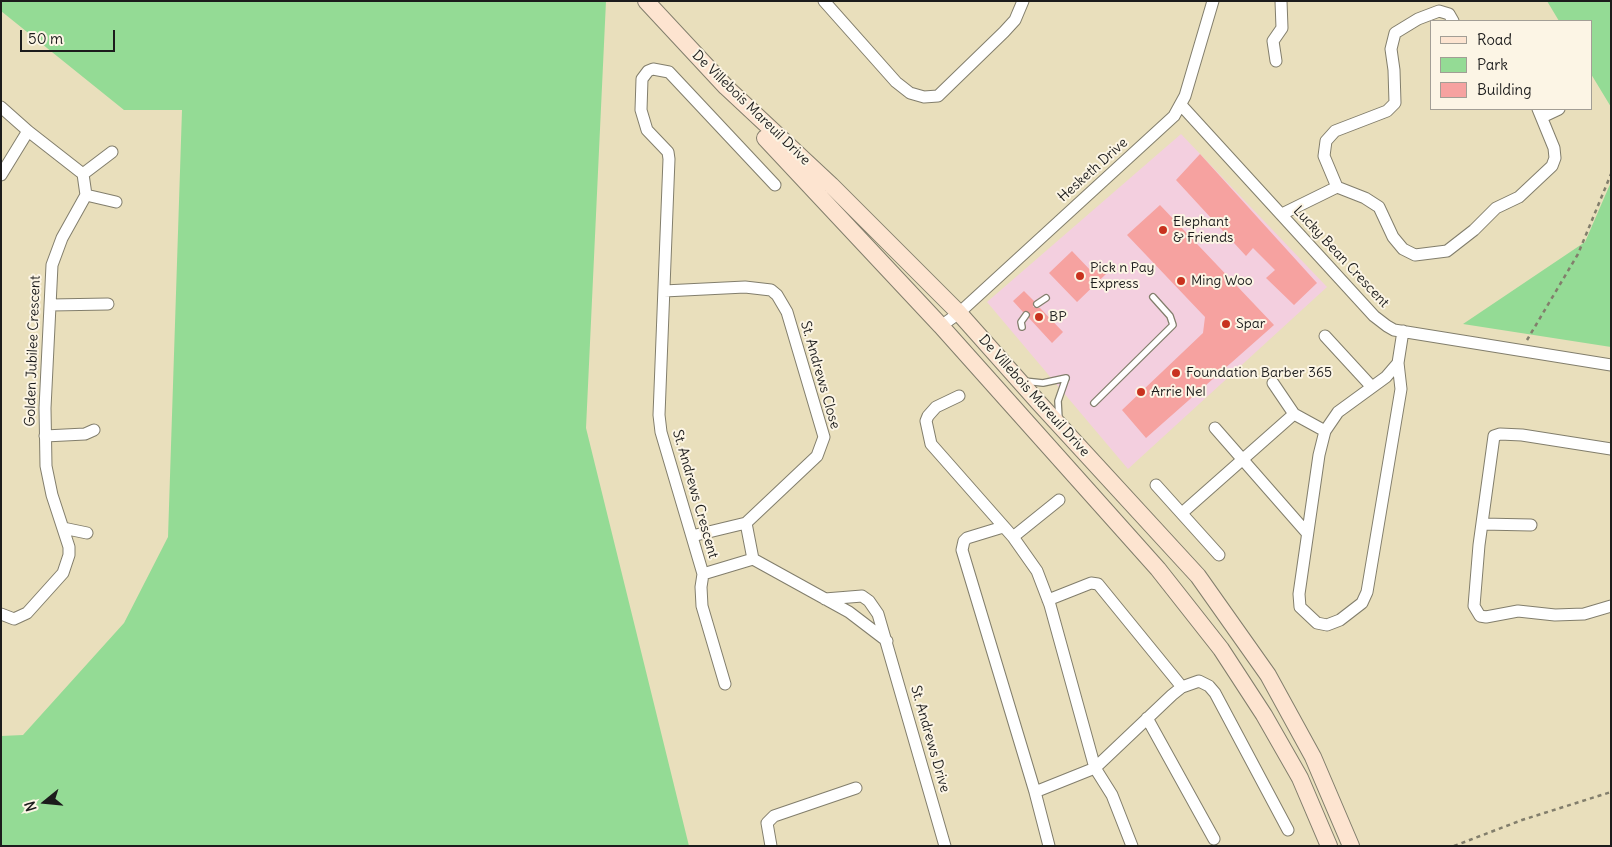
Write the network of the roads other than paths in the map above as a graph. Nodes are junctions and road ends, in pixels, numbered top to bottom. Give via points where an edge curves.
1 (638, 1) edge
2 (646, 1) edge
3 (824, 1) edge
4 (1023, 1) edge
5 (1212, 1) edge
6 (1281, 1) edge
7 (1452, 20) edge
8 (1276, 61) dead end
9 (1181, 105) junction
10 (1, 107) edge
11 (1554, 110) edge
12 (1540, 113) edge
13 (28, 130) junction
14 (112, 152) dead end
15 (83, 174) junction
16 (1, 175) edge
17 (775, 185) dead end
18 (1337, 187) junction
19 (86, 195) junction
20 (116, 202) dead end
21 (1282, 214) junction
22 (664, 291) junction
23 (1153, 297) dead end
24 (1046, 298) dead end
25 (108, 304) dead end
26 (1037, 304) dead end
27 (51, 305) junction
28 (959, 313) junction
29 (1026, 315) dead end
30 (941, 326) junction
31 (1022, 327) dead end
32 (1403, 331) junction
33 (1325, 336) dead end
34 (1398, 363) junction
35 (1611, 365) edge
36 (1018, 380) junction
37 (1273, 383) dead end
38 (1371, 386) junction
39 (959, 396) dead end
40 (1094, 403) dead end
41 (1294, 414) junction
42 (1060, 426) junction
43 (1215, 428) dead end
44 (94, 430) dead end
45 (1325, 431) junction
46 (45, 436) junction
47 (1611, 449) edge
48 (1243, 460) junction
49 (1156, 485) dead end
50 (1059, 500) dead end
51 (1182, 513) junction
52 (746, 523) junction
53 (1482, 524) junction
54 (1531, 525) dead end
55 (1003, 527) junction
56 (63, 528) junction
57 (87, 533) dead end
58 (1307, 533) junction
59 (692, 536) junction
60 (1012, 537) junction
61 (1218, 555) dead end
62 (753, 559) junction
63 (703, 574) junction
64 (825, 599) junction
65 (1048, 600) junction
66 (1611, 606) edge
67 (1, 614) edge
68 (887, 641) junction
69 (726, 684) dead end
70 (1182, 687) junction
71 (1148, 718) junction
72 (1095, 768) junction
73 (856, 788) dead end
74 (1035, 792) junction
75 (1288, 830) dead end
76 (1214, 839) dead end
77 (770, 846) edge
78 (945, 846) edge
79 (1049, 846) edge
80 (1132, 846) edge
81 (1329, 846) edge
82 (1351, 846) edge

1 - 30 main road, De Villebois Mareuil Drive
2 - 28 main road, De Villebois Mareuil Drive via 726,87 831,185
3 - 4 street via 896,82 910,93 924,97 938,96 1016,20
5 - 9 street, Hesketh Drive
6 - 8 street via 1282,28 1273,41
7 - 18 street via 1449,14 1439,11 1395,32 1391,49 1395,103 1387,112 1335,131 1326,141 1324,156
9 - 21 street, Lucky Bean Crescent
9 - 28 street, Hesketh Drive via 1162,128
10 - 13 street
11 - 12 street
12 - 18 street via 1554,148 1552,166 1519,197 1496,208 1447,251 1415,255 1403,249 1393,237 1379,207
13 - 15 street
13 - 16 street
14 - 15 street
15 - 19 street
17 - 22 street, St. Andrews Crescent via 669,72 648,71 642,79 640,110 646,130 668,152
18 - 21 street
19 - 20 street
19 - 27 street, Golden Jubilee Crescent via 55,253
21 - 32 street, Lucky Bean Crescent via 1374,316 1391,328
22 - 52 street, St. Andrews Close via 762,288 777,295 787,312 824,437 817,456
22 - 59 street, St. Andrews Crescent via 658,415 664,448
23 - 40 lane via 1174,325
24 - 26 lane
25 - 27 street
27 - 46 street, Golden Jubilee Crescent
28 - 30 street, Hesketh Drive
28 - 36 main road, De Villebois Mareuil Drive
29 - 31 lane
30 - 81 main road, De Villebois Mareuil Drive via 1140,548 1221,649 1300,778
32 - 34 street
32 - 35 street, Lucky Bean Crescent
33 - 38 street
34 - 38 street via 1386,377
34 - 58 street via 1401,389 1367,592 1355,609 1327,624 1317,623 1300,607
36 - 42 main road, De Villebois Mareuil Drive
36 - 42 lane via 1044,383 1066,378 1058,401
37 - 41 street
38 - 45 street via 1338,412
39 - 55 street via 936,407 928,416 926,421 931,444
41 - 45 street
41 - 48 street
42 - 82 main road, De Villebois Mareuil Drive via 1198,576 1233,624 1268,675 1313,757
43 - 48 street
44 - 46 street via 85,434
45 - 58 street
46 - 56 street, Golden Jubilee Crescent via 46,466
47 - 53 street via 1497,434 1490,457
48 - 51 street
48 - 58 street
49 - 51 street
50 - 60 street
51 - 61 street
52 - 59 street, St. Andrews Close
52 - 62 street
53 - 54 street
53 - 66 street via 1474,606 1480,616 1518,612 1584,614
55 - 60 street
55 - 74 street via 967,538 962,550
56 - 57 street
56 - 67 street, Golden Jubilee Crescent via 70,555 64,572 27,613 14,619
59 - 63 street, St. Andrews Crescent
60 - 65 street via 1037,571
62 - 63 street
62 - 64 street
63 - 69 street, St. Andrews Crescent via 702,606
64 - 68 street via 866,623
64 - 68 street, St. Andrews Drive via 856,596 869,601 878,614
65 - 70 street via 1091,583 1098,584
65 - 72 street
68 - 78 street, St. Andrews Drive
70 - 71 street
70 - 75 street via 1199,681 1215,693
71 - 72 street
71 - 76 street
72 - 74 street
72 - 80 street via 1112,794
73 - 77 street via 774,816 767,823
74 - 79 street

